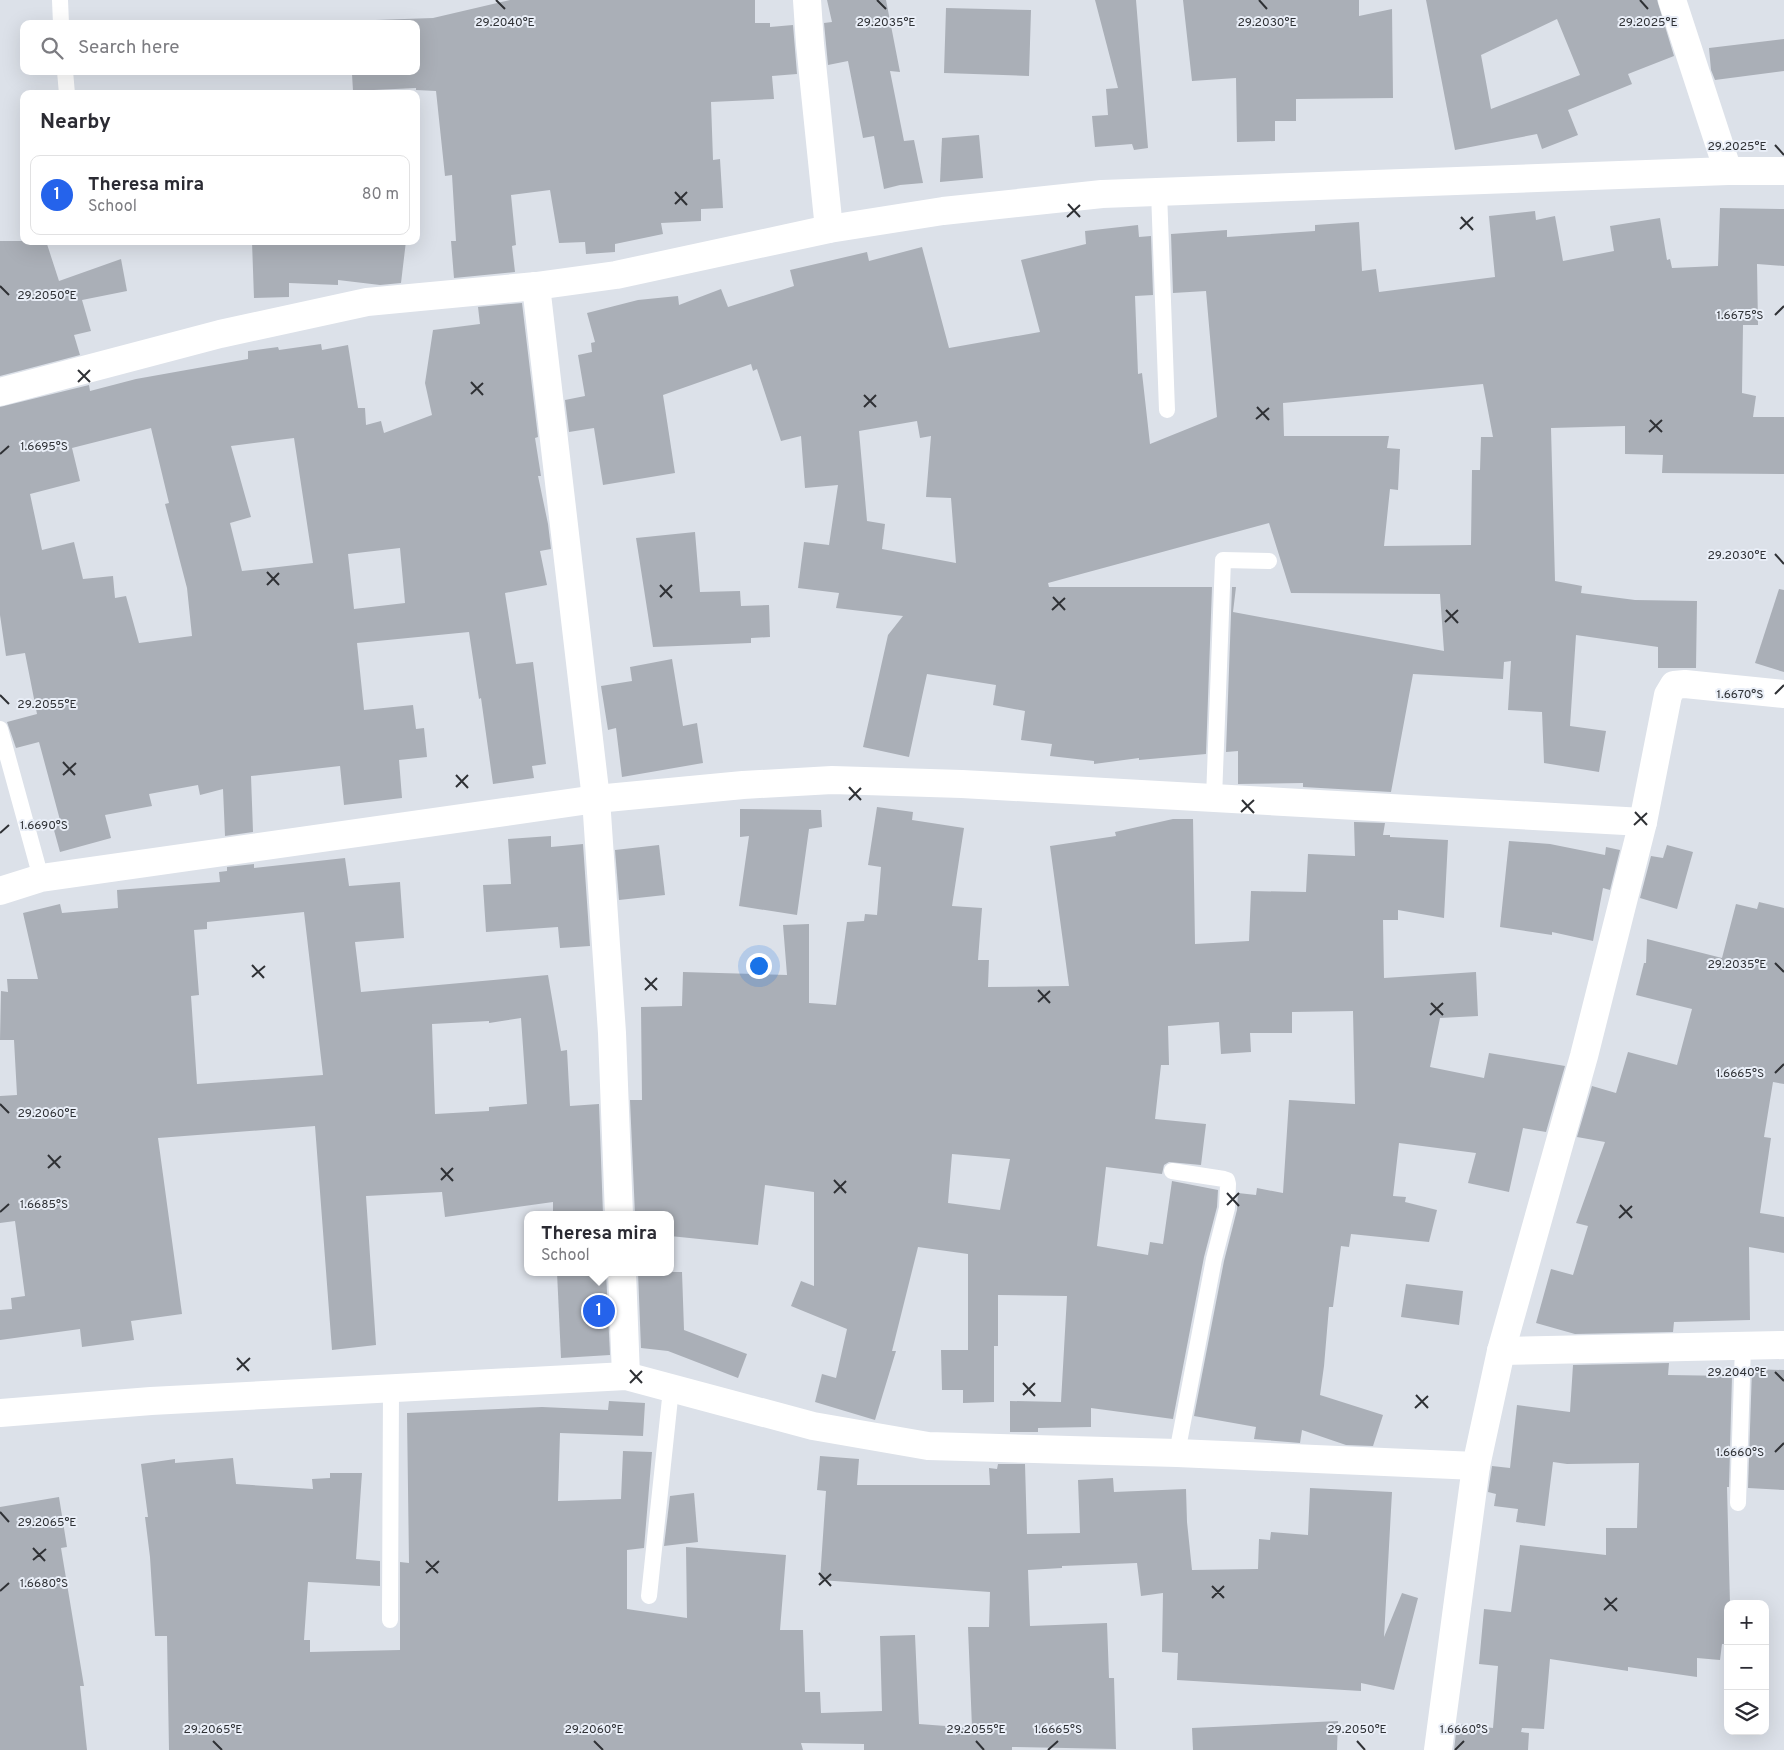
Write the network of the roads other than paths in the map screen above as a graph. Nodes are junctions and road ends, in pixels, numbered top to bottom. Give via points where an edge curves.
1 (60, 0) edge
2 (808, 0) edge
3 (1672, 0) edge
4 (62, 20) edge
5 (65, 75) edge
6 (67, 90) edge
7 (1728, 171) junction
8 (1784, 171) edge
9 (1159, 192) junction
10 (829, 229) junction
11 (536, 286) junction
12 (0, 392) edge
13 (1167, 410) dead end
14 (1269, 561) dead end
15 (1784, 694) edge
16 (0, 729) edge
17 (1214, 798) junction
18 (596, 799) junction
19 (1643, 822) junction
20 (41, 878) junction
21 (0, 891) edge
22 (1172, 1171) dead end
23 (619, 1211) edge
24 (622, 1276) edge
25 (1744, 1346) junction
26 (1784, 1346) edge
27 (1500, 1351) junction
28 (626, 1376) junction
29 (390, 1388) junction
30 (671, 1388) junction
31 (0, 1412) edge
32 (1177, 1453) junction
33 (1476, 1466) junction
34 (1738, 1504) dead end
35 (648, 1596) dead end
36 (390, 1620) dead end
37 (1438, 1750) edge

1 - 4 lane
2 - 10 street
3 - 7 street
5 - 6 lane
7 - 8 street
7 - 9 street
9 - 10 street via 1102,194 943,211
9 - 13 lane
10 - 11 street via 616,275
11 - 12 street via 367,302 220,334
11 - 18 street
14 - 17 lane via 1223,560
15 - 19 street via 1674,685 1668,695
16 - 20 lane
17 - 18 street via 832,780
17 - 19 street
18 - 20 street
18 - 23 street via 612,1034
19 - 27 street via 1584,1056
20 - 21 street
22 - 32 lane via 1224,1179 1228,1184 1227,1208 1214,1259
24 - 28 street
25 - 26 street
25 - 27 street
25 - 34 lane
27 - 33 street
28 - 29 street
28 - 30 street
29 - 31 street
29 - 36 lane
30 - 32 street via 813,1426 928,1446
30 - 35 lane
32 - 33 street
33 - 37 street

